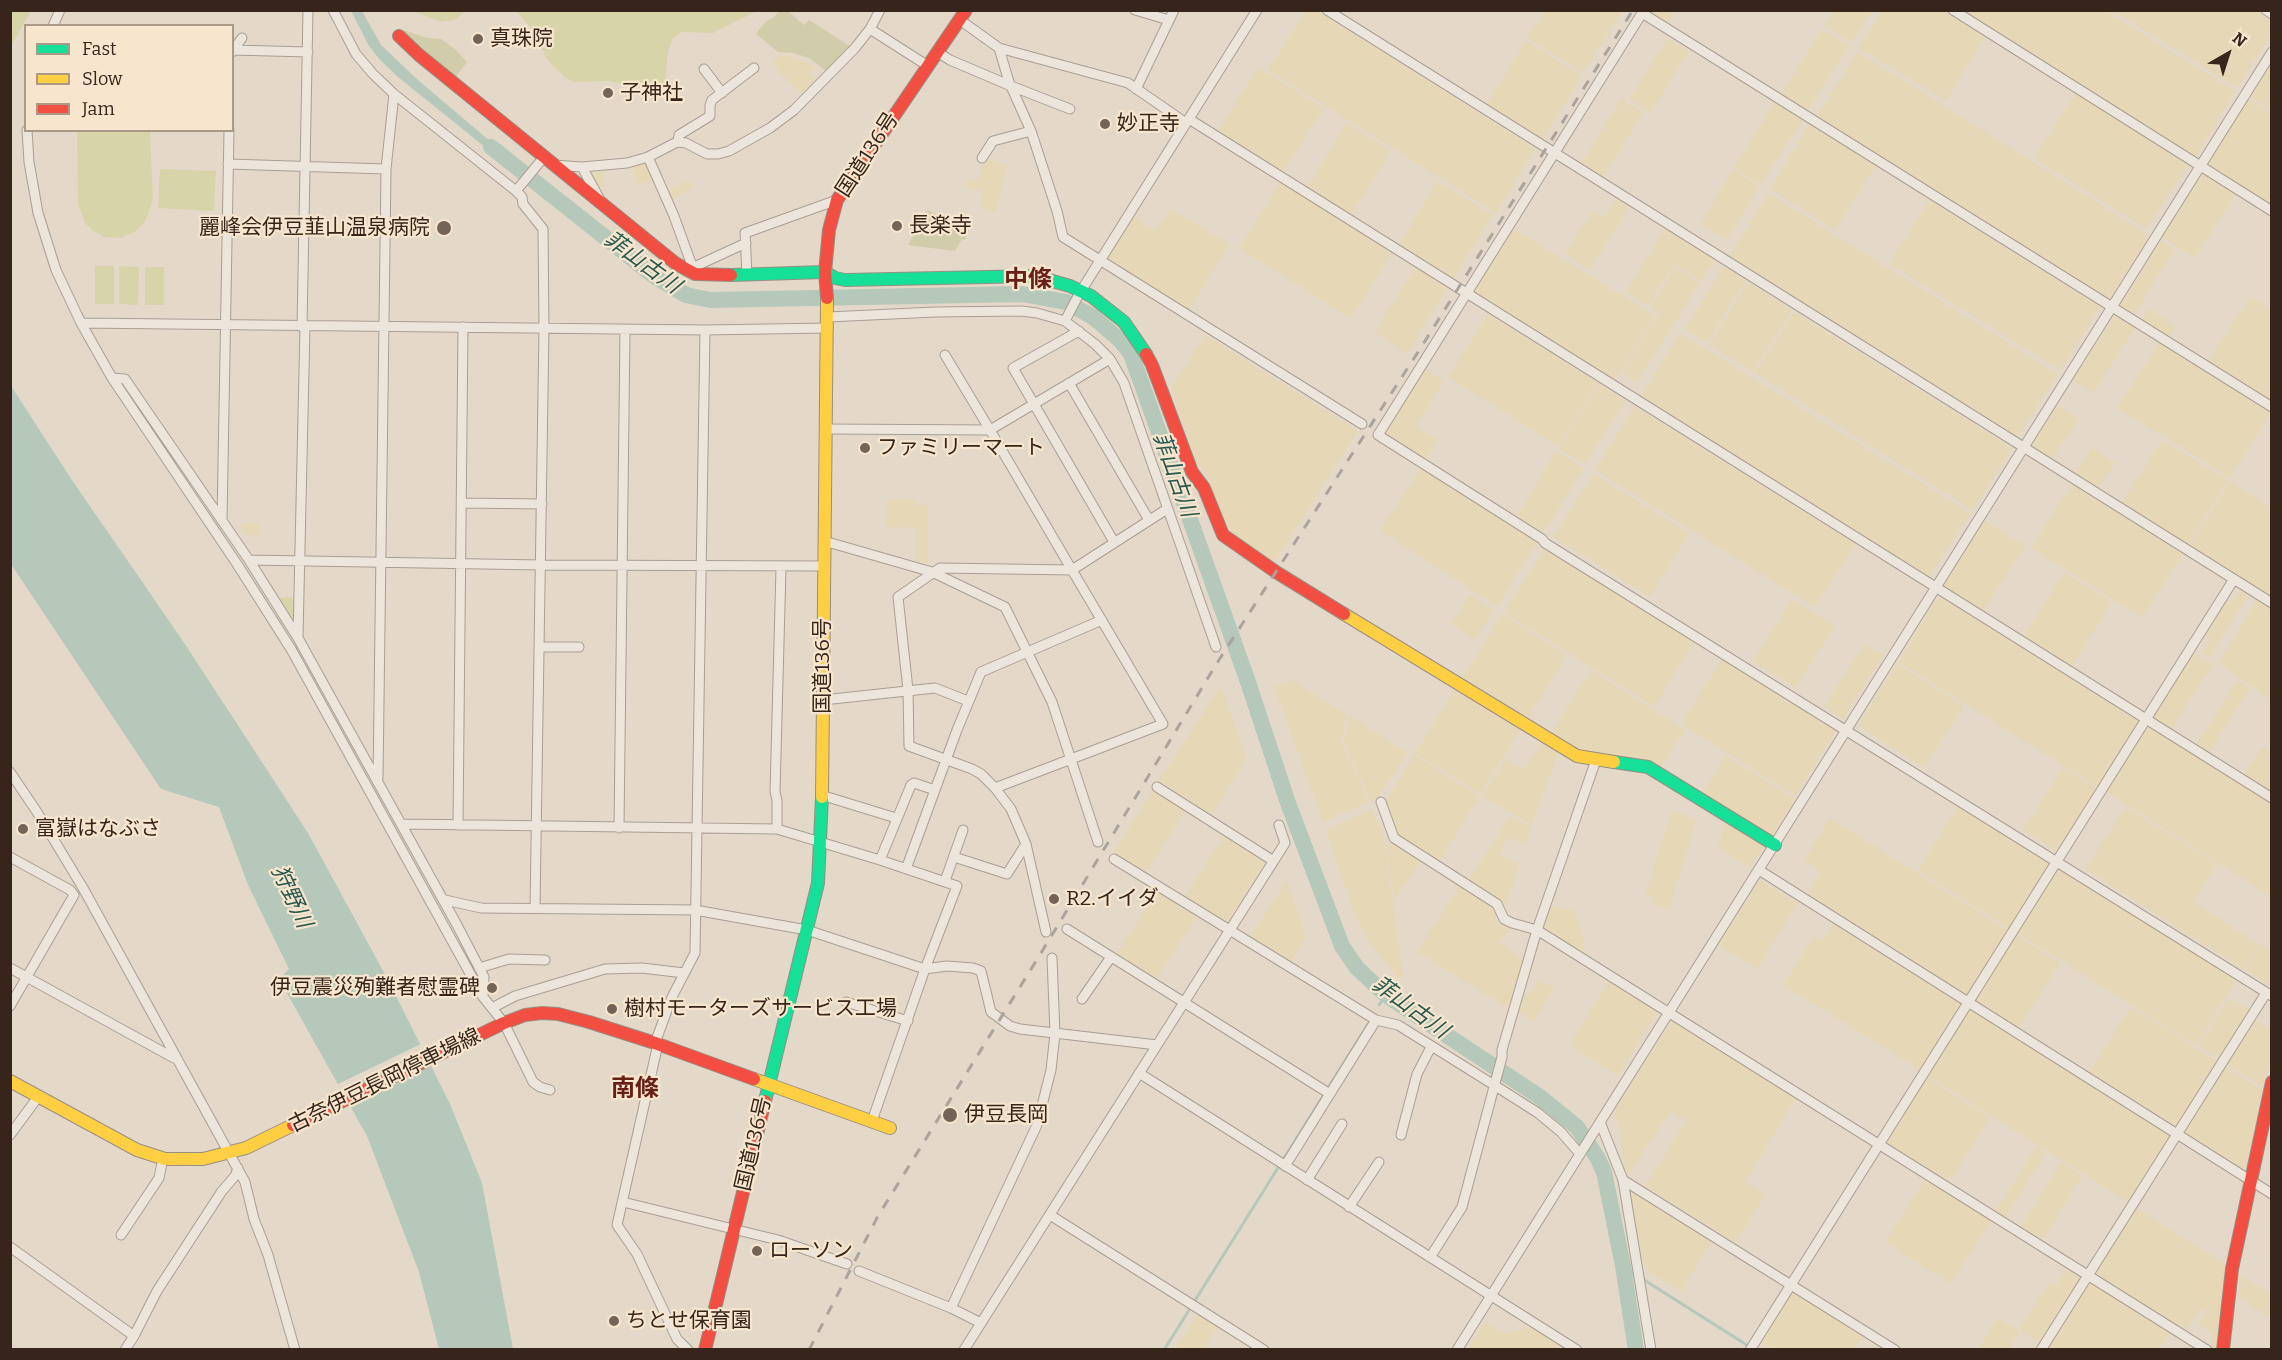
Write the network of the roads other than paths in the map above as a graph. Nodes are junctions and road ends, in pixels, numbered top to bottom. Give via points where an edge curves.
1 (60, 10) edge
2 (308, 10) edge
3 (333, 10) edge
4 (880, 10) edge
5 (1135, 10) edge
6 (1174, 10) edge
7 (1257, 10) edge
8 (1327, 10) edge
9 (1953, 10) edge
10 (2266, 10) edge
11 (1643, 12) edge
12 (2271, 14) edge
13 (963, 15) edge
14 (1169, 21) junction
15 (54, 24) edge
16 (870, 29) junction
17 (399, 36) dead end
18 (242, 38) dead end
19 (999, 48) junction
20 (234, 50) edge
21 (234, 51) edge
22 (308, 52) junction
23 (938, 52) junction
24 (2271, 52) edge
25 (928, 66) junction
26 (754, 68) dead end
27 (704, 69) dead end
28 (1011, 86) junction
29 (1136, 88) junction
30 (722, 93) junction
31 (394, 94) junction
32 (1070, 109) dead end
33 (1188, 121) junction
34 (1031, 131) junction
35 (27, 132) edge
36 (229, 132) edge
37 (678, 142) junction
38 (1554, 152) junction
39 (648, 158) junction
40 (982, 158) dead end
41 (546, 161) junction
42 (228, 164) junction
43 (2200, 165) junction
44 (582, 167) junction
45 (306, 168) junction
46 (386, 169) junction
47 (516, 191) junction
48 (837, 200) junction
49 (603, 205) junction
50 (2271, 211) edge
51 (746, 243) junction
52 (1101, 260) junction
53 (694, 271) junction
54 (747, 275) junction
55 (826, 277) junction
56 (1080, 292) junction
57 (1465, 294) junction
58 (2112, 307) junction
59 (828, 318) junction
60 (1066, 320) junction
61 (81, 323) junction
62 (227, 324) junction
63 (385, 326) junction
64 (304, 327) junction
65 (463, 327) junction
66 (544, 328) junction
67 (625, 330) junction
68 (705, 330) junction
69 (1079, 331) junction
70 (945, 355) dead end
71 (1110, 359) junction
72 (112, 378) junction
73 (1069, 383) junction
74 (1034, 404) junction
75 (2271, 407) edge
76 (1362, 424) dead end
77 (825, 429) junction
78 (990, 430) junction
79 (2024, 447) junction
80 (462, 504) junction
81 (542, 504) junction
82 (1167, 508) junction
83 (1149, 520) junction
84 (222, 521) junction
85 (824, 541) junction
86 (1114, 542) junction
87 (249, 560) junction
88 (301, 560) junction
89 (382, 562) junction
90 (462, 563) junction
91 (542, 565) junction
92 (622, 566) junction
93 (702, 566) junction
94 (824, 566) junction
95 (781, 567) junction
96 (1072, 570) junction
97 (932, 572) junction
98 (2234, 579) junction
99 (1935, 588) junction
100 (2271, 603) edge
101 (1102, 620) junction
102 (298, 638) junction
103 (540, 647) junction
104 (579, 647) dead end
105 (1216, 647) dead end
106 (1027, 652) junction
107 (908, 690) junction
108 (823, 700) junction
109 (968, 701) junction
110 (2145, 719) junction
111 (1846, 731) junction
112 (947, 759) junction
113 (1070, 759) junction
114 (1596, 760) junction
115 (10, 772) edge
116 (378, 781) junction
117 (1157, 787) dead end
118 (995, 788) junction
119 (935, 790) junction
120 (821, 795) junction
121 (2271, 798) edge
122 (1381, 802) dead end
123 (897, 818) junction
124 (403, 825) junction
125 (459, 825) junction
126 (1279, 825) dead end
127 (537, 826) junction
128 (619, 828) junction
129 (698, 828) junction
130 (777, 829) junction
131 (963, 830) dead end
132 (821, 841) junction
133 (1098, 842) dead end
134 (1026, 844) junction
135 (1775, 845) junction
136 (954, 856) junction
137 (10, 857) edge
138 (1114, 859) dead end
139 (880, 860) junction
140 (1272, 860) junction
141 (2056, 862) junction
142 (906, 869) junction
143 (1759, 870) junction
144 (945, 881) junction
145 (445, 900) junction
146 (535, 908) junction
147 (695, 910) junction
148 (1067, 929) dead end
149 (807, 930) junction
150 (1537, 930) junction
151 (1228, 931) junction
152 (1046, 933) dead end
153 (1111, 957) junction
154 (1052, 958) dead end
155 (545, 960) dead end
156 (10, 968) edge
157 (479, 968) junction
158 (925, 969) junction
159 (684, 973) junction
160 (27, 977) junction
161 (2269, 994) edge
162 (483, 998) junction
163 (1082, 999) dead end
164 (846, 1002) dead end
165 (1968, 1002) junction
166 (1183, 1003) junction
167 (10, 1006) edge
168 (492, 1008) junction
169 (1670, 1011) junction
170 (1376, 1020) junction
171 (908, 1022) junction
172 (504, 1023) junction
173 (1055, 1034) junction
174 (656, 1043) junction
175 (1157, 1045) junction
176 (1431, 1047) junction
177 (176, 1060) junction
178 (1139, 1073) junction
179 (10, 1082) edge
180 (2271, 1082) edge
181 (1495, 1083) junction
182 (768, 1084) junction
183 (550, 1090) dead end
184 (1330, 1094) junction
185 (38, 1097) junction
186 (872, 1121) junction
187 (1342, 1124) dead end
188 (1599, 1125) junction
189 (890, 1128) dead end
190 (2177, 1132) junction
191 (10, 1135) edge
192 (1401, 1135) dead end
193 (1879, 1143) junction
194 (1581, 1152) junction
195 (230, 1153) junction
196 (163, 1158) junction
197 (1378, 1162) dead end
198 (1285, 1166) junction
199 (238, 1168) junction
200 (1307, 1180) junction
201 (1623, 1180) junction
202 (2251, 1182) junction
203 (2271, 1194) edge
204 (623, 1202) junction
205 (1349, 1207) junction
206 (1050, 1215) junction
207 (734, 1228) junction
208 (121, 1235) dead end
209 (10, 1247) edge
210 (1431, 1256) junction
211 (846, 1264) dead end
212 (859, 1271) dead end
213 (2087, 1275) junction
214 (1791, 1284) junction
215 (1491, 1295) junction
216 (951, 1308) junction
217 (981, 1323) junction
218 (134, 1336) junction
219 (125, 1350) edge
220 (295, 1350) edge
221 (688, 1350) edge
222 (705, 1350) edge
223 (964, 1350) edge
224 (1264, 1350) edge
225 (1457, 1350) edge
226 (1577, 1350) edge
227 (1651, 1350) edge
228 (1750, 1350) edge
229 (1895, 1350) edge
230 (2041, 1350) edge
231 (2207, 1350) edge
232 (2223, 1350) edge

1 - 15 street
2 - 22 street
3 - 31 street via 364,64
4 - 16 street
5 - 14 street
6 - 14 street
7 - 33 street
8 - 38 street
9 - 43 street
10 - 12 street
11 - 38 street
11 - 58 street
13 - 19 street
13 - 23 main road, 国道136号
14 - 29 street
16 - 25 street
16 - 37 street via 794,110 747,142 712,155
17 - 41 main road
18 - 20 street
19 - 28 street
19 - 29 street
21 - 22 street
22 - 45 street
23 - 25 main road, 国道136号
23 - 28 street
24 - 43 street
25 - 48 main road, 国道136号
26 - 30 street
27 - 30 street
28 - 32 street
28 - 34 street
29 - 33 street
30 - 37 street via 710,102 710,116 679,135
31 - 46 street
31 - 47 street
33 - 52 street
33 - 57 street
34 - 40 street via 993,141
34 - 52 street via 1063,237
35 - 61 street via 38,213 56,270
36 - 42 street
37 - 39 street
38 - 57 street
38 - 79 street
39 - 44 street
39 - 53 street
41 - 44 street
41 - 47 street
41 - 49 main road
42 - 45 street
42 - 62 street
43 - 50 street
43 - 58 street
44 - 49 street
45 - 46 street
45 - 64 street
46 - 63 street
47 - 66 street via 543,229
48 - 51 street via 745,233
48 - 55 main road, 国道136号 via 829,231
49 - 53 main road via 675,263
51 - 53 street
51 - 54 street
52 - 56 street
52 - 76 street
53 - 54 main road via 716,276
54 - 55 main road
55 - 56 main road via 841,280 1008,274 1035,276
55 - 59 main road, 国道136号
56 - 60 street
56 - 114 main road via 1124,322 1139,342 1152,365 1192,472 1204,488 1223,535 1276,572 1577,756
57 - 99 street
57 - 111 street via 1378,435
58 - 75 street
58 - 79 street
59 - 60 street via 1021,311
59 - 68 street
59 - 77 main road, 国道136号
60 - 69 street
61 - 62 street
61 - 72 street
62 - 64 street
62 - 84 street
63 - 64 street
63 - 65 street
63 - 89 street
64 - 88 street
65 - 66 street
65 - 80 street
66 - 67 street
66 - 81 street
67 - 68 street
67 - 92 street
68 - 93 street
69 - 71 street
69 - 74 street via 1013,368
70 - 78 street
71 - 73 street
71 - 82 street via 1124,383
72 - 84 street via 125,379
72 - 162 street via 291,649
73 - 74 street
73 - 83 street
74 - 78 street
74 - 86 street
77 - 78 street
77 - 85 main road, 国道136号
78 - 96 street
79 - 98 street
79 - 99 street
80 - 81 street
80 - 90 street
81 - 91 street
82 - 83 street
82 - 105 street
83 - 86 street
84 - 87 street
85 - 94 main road, 国道136号
85 - 97 street
86 - 96 street
87 - 88 street
87 - 102 street
88 - 89 street
88 - 102 street
89 - 90 street
89 - 116 street
90 - 91 street
90 - 125 street
91 - 92 street
91 - 103 street
92 - 93 street
92 - 128 street
93 - 95 street
93 - 129 street
94 - 95 street
94 - 108 main road, 国道136号
95 - 130 street
96 - 97 street via 940,568
96 - 101 street
97 - 106 street via 1005,607
97 - 107 street via 897,598
98 - 100 street
98 - 110 street
99 - 110 street
99 - 111 street
101 - 106 street
101 - 113 street via 1163,724
102 - 116 street
103 - 104 street
103 - 127 street
106 - 109 street via 981,672
106 - 113 street via 1052,702
107 - 108 street
107 - 109 street via 939,688
107 - 112 street via 909,746
108 - 120 main road, 国道136号
109 - 112 street
110 - 121 street
110 - 141 street
111 - 135 street
111 - 141 street
112 - 118 street via 978,772
112 - 119 street
113 - 118 street
113 - 133 street
114 - 135 main road via 1648,767
114 - 150 street
115 - 177 street via 83,888
116 - 124 street
117 - 140 street
118 - 134 street via 1011,809
119 - 123 street via 912,784
119 - 142 street
120 - 123 street
120 - 132 main road, 国道136号
122 - 150 street via 1394,838 1497,904 1504,919
123 - 139 street
124 - 125 street
124 - 145 street
125 - 127 street
126 - 140 street via 1285,843
127 - 128 street
127 - 146 street
128 - 129 street
129 - 130 street
129 - 147 street
130 - 132 street
131 - 136 street
132 - 139 street
132 - 149 main road, 国道136号 via 818,883
134 - 136 street via 1007,874
134 - 152 street
135 - 143 street
136 - 144 street
137 - 160 street via 74,895
138 - 151 street
139 - 142 street
140 - 151 street
141 - 161 street
141 - 165 street
142 - 144 street
143 - 165 street
143 - 169 street
144 - 158 street via 957,886
145 - 146 street via 481,908
145 - 157 street
146 - 147 street
147 - 149 street
147 - 159 street via 695,953
148 - 153 street
149 - 158 street
149 - 182 main road, 国道136号
150 - 169 street
150 - 181 street
151 - 166 street
151 - 170 street
153 - 163 street
153 - 166 street
154 - 173 street
155 - 157 street via 509,959
156 - 160 street
157 - 162 street via 484,977
158 - 171 street
158 - 173 street via 948,966 981,971 991,1012 1020,1029
159 - 168 street via 605,969 514,996
159 - 174 street
160 - 167 street
160 - 177 street
161 - 190 street
162 - 168 street
164 - 171 street
165 - 190 street
165 - 193 street
166 - 175 street
166 - 184 street
168 - 172 street
169 - 188 street
169 - 193 street
170 - 176 street via 1398,1025
170 - 184 street
171 - 186 street
172 - 174 main road, 古奈伊豆長岡停車場線 via 525,1014 558,1014
172 - 183 street via 533,1082
172 - 195 main road, 古奈伊豆長岡停車場線
173 - 175 street
173 - 216 street via 1052,1070 1037,1125
174 - 182 main road, 古奈伊豆長岡停車場線
174 - 204 street
175 - 178 street
176 - 181 street
176 - 192 street via 1417,1074
177 - 195 street
178 - 198 street
178 - 206 street
179 - 185 main road, 古奈伊豆長岡停車場線
180 - 202 main road
181 - 194 street via 1545,1119
181 - 210 street via 1462,1207
182 - 186 main road, 古奈伊豆長岡停車場線
182 - 207 main road, 国道136号
184 - 198 street
185 - 191 street
185 - 196 main road, 古奈伊豆長岡停車場線 via 124,1145
186 - 189 main road, 古奈伊豆長岡停車場線
187 - 200 street
188 - 194 street
188 - 201 street
190 - 202 street
190 - 213 street
193 - 213 street
193 - 214 street
194 - 215 street
195 - 196 main road, 古奈伊豆長岡停車場線 via 186,1160
195 - 199 street
196 - 208 street via 159,1178
197 - 205 street
198 - 200 street
199 - 218 street via 157,1291
199 - 220 street via 246,1182
200 - 205 street
201 - 214 street
201 - 227 street
202 - 203 street
202 - 232 main road via 2232,1269
204 - 207 street
204 - 221 street via 618,1228 637,1254 676,1339
205 - 210 street
206 - 217 street
206 - 224 street
207 - 211 street
207 - 222 main road, 国道136号
209 - 218 street
210 - 215 street
212 - 216 street
213 - 230 street
213 - 231 street
214 - 228 street
214 - 229 street
215 - 225 street
215 - 226 street
216 - 217 street
217 - 223 street
218 - 219 street

